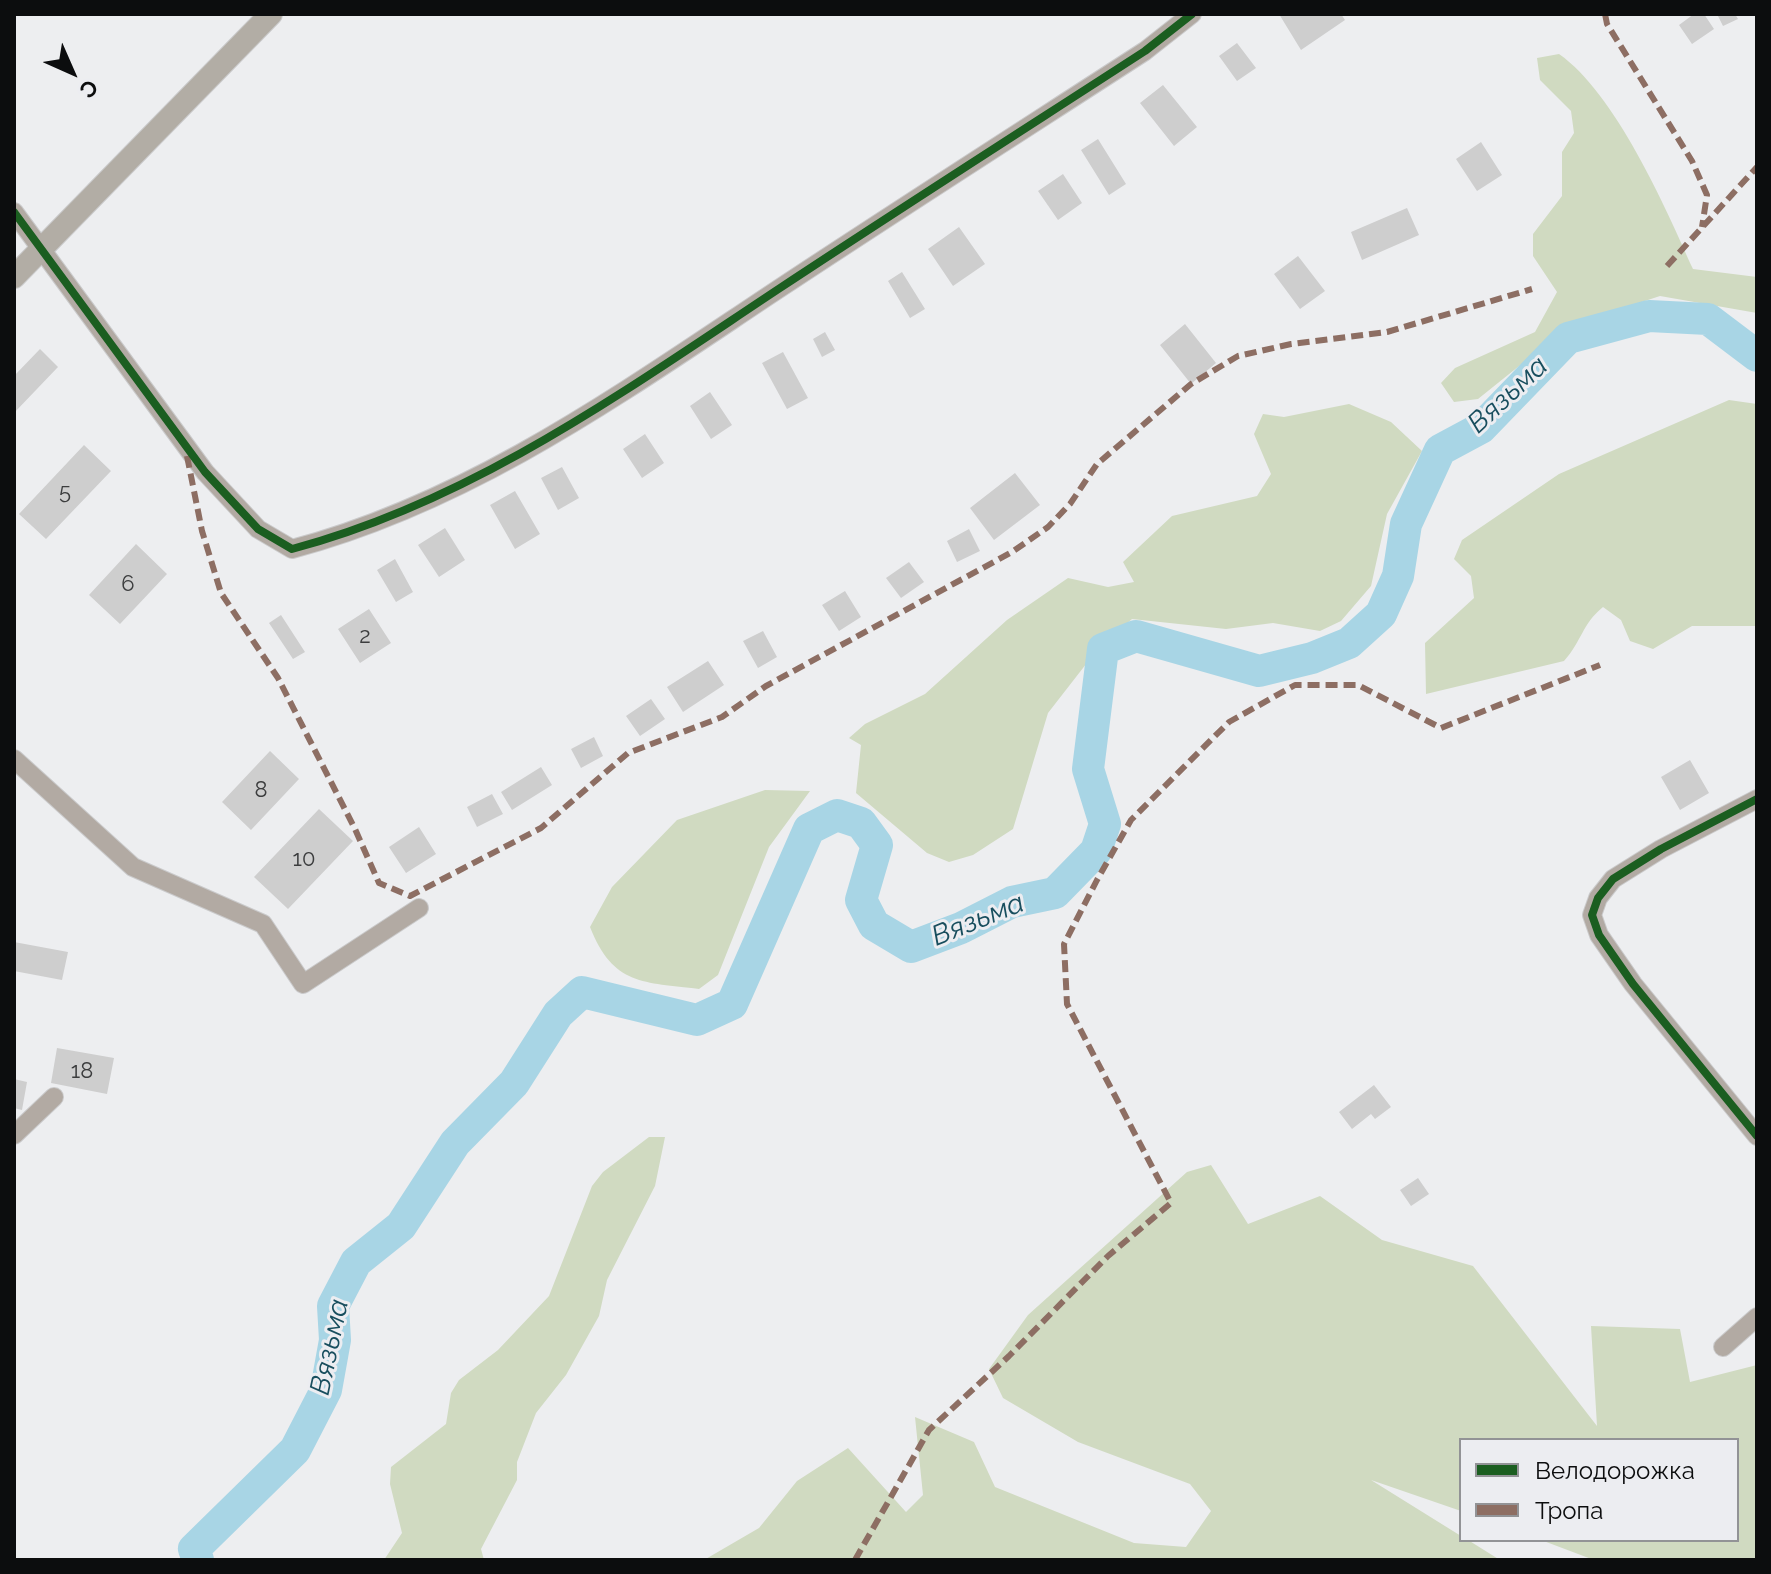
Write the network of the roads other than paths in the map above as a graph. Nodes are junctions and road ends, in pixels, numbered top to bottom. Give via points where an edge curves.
1 (271, 14) edge
2 (1192, 14) edge
3 (14, 212) edge
4 (43, 247) junction
5 (14, 277) edge
6 (14, 759) edge
7 (1757, 799) edge
8 (419, 908) dead end
9 (54, 1097) dead end
10 (14, 1135) edge
11 (1757, 1136) edge
12 (1754, 1322) edge
13 (1723, 1347) dead end

1 - 4 main road
2 - 4 street via 1145,51 594,411 470,481 352,533 292,549 258,529 205,472 135,382
3 - 4 street
4 - 5 main road
6 - 8 street via 133,867 263,924 303,984
7 - 11 street via 1613,879 1592,915 1599,935 1633,984
9 - 10 street
12 - 13 street

